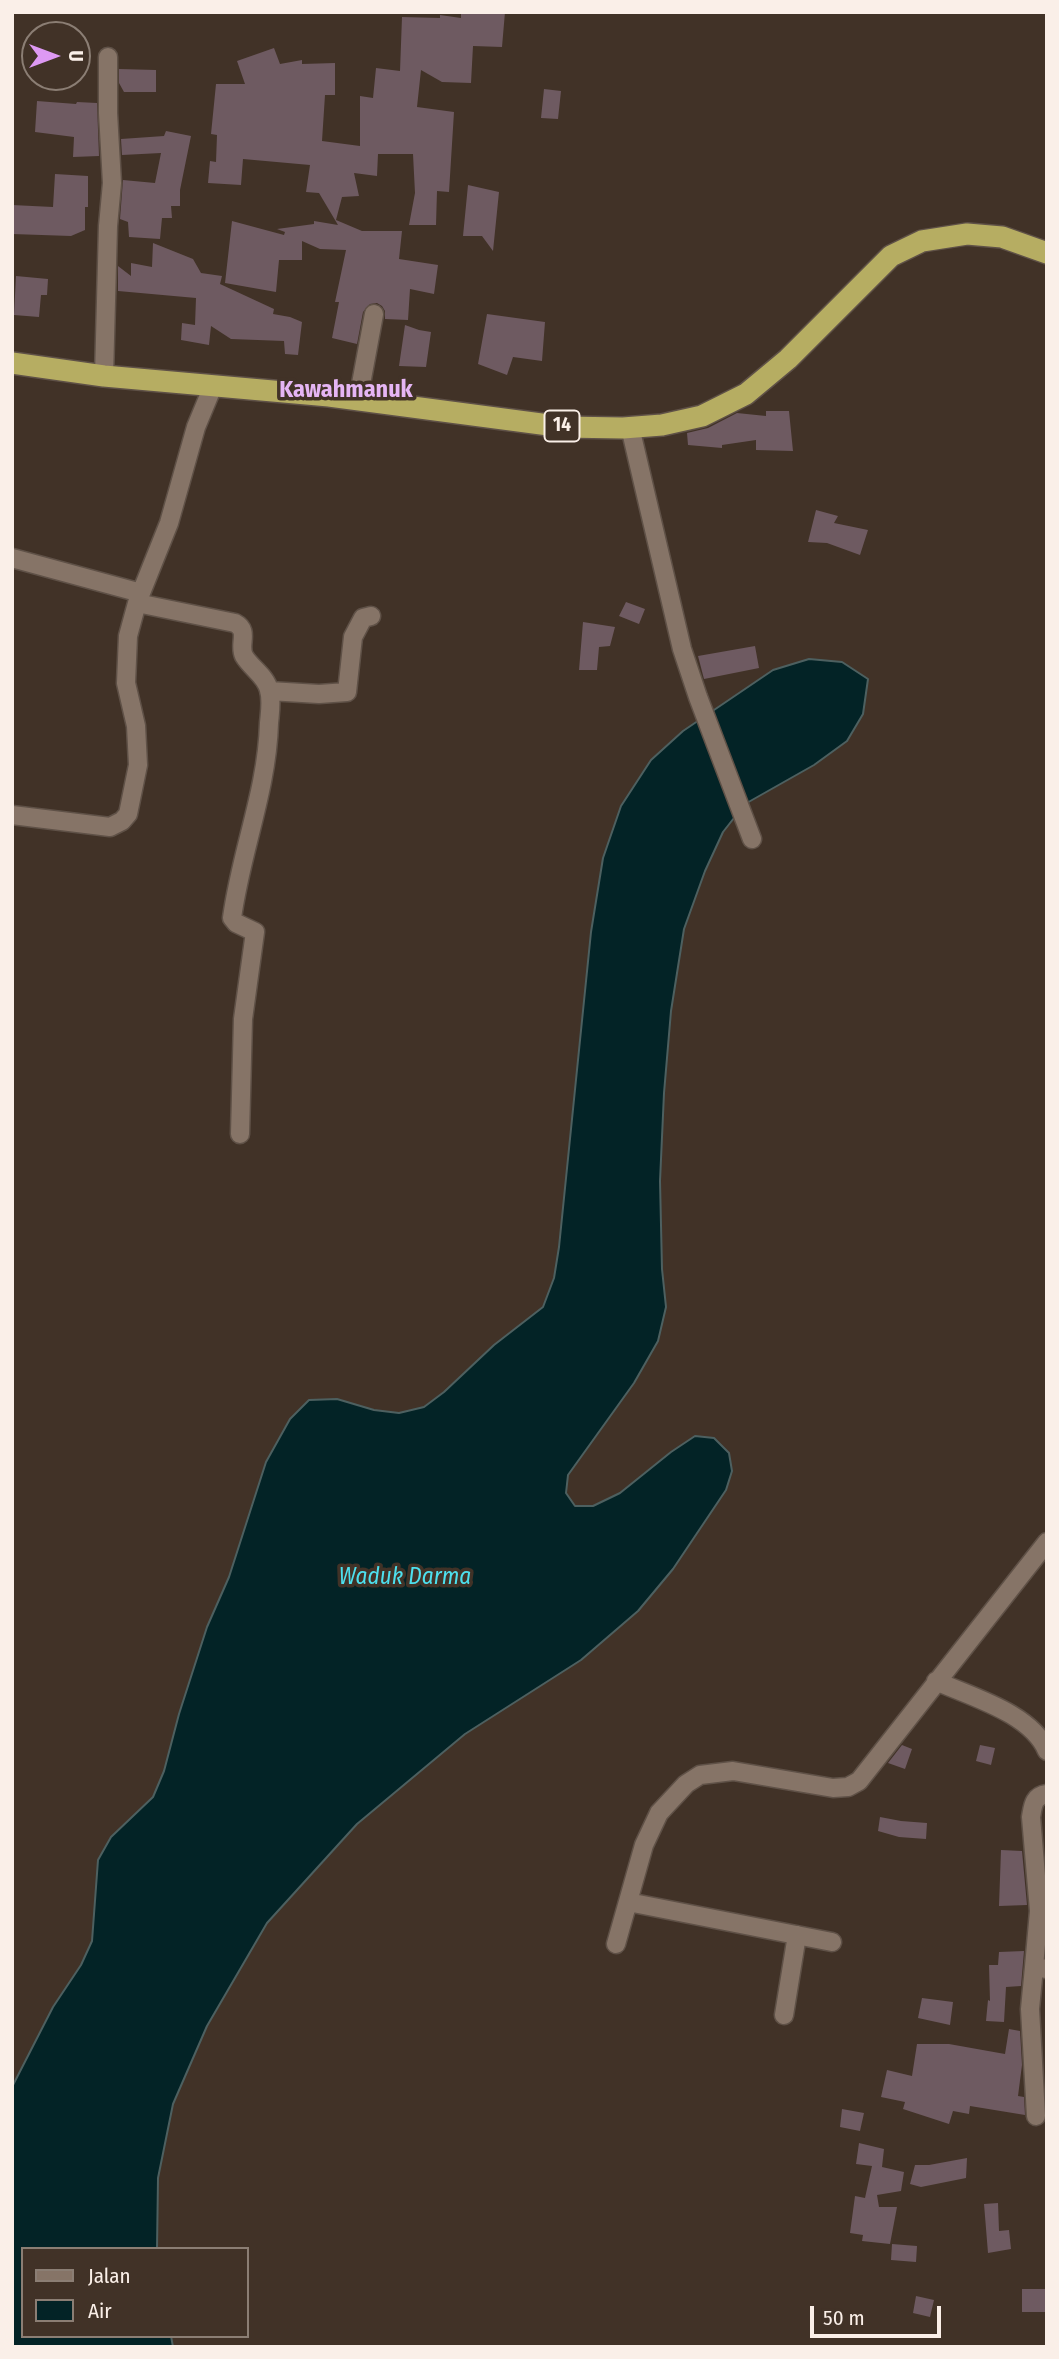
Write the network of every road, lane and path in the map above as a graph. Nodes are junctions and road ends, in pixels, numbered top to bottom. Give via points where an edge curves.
1 (108, 57) dead end
2 (1047, 253) edge
3 (374, 314) dead end
4 (12, 363) edge
5 (104, 376) junction
6 (212, 386) junction
7 (358, 400) junction
8 (630, 428) junction
9 (12, 558) edge
10 (139, 598) junction
11 (371, 616) dead end
12 (270, 691) junction
13 (12, 815) edge
14 (752, 839) dead end
15 (240, 1134) dead end
16 (1047, 1542) edge
17 (936, 1681) junction
18 (1047, 1751) edge
19 (1047, 1794) edge
20 (628, 1902) junction
21 (797, 1935) junction
22 (832, 1942) dead end
23 (616, 1944) dead end
24 (1040, 1968) edge
25 (784, 2015) dead end
26 (1036, 2116) dead end

1 - 5 street via 112,183
2 - 8 highway, 14 via 1002,237 967,234 922,241 891,256 788,359 746,394 702,416
3 - 7 street
4 - 5 highway, 14
5 - 6 highway, 14
6 - 7 highway, 14
6 - 10 street via 169,523
7 - 8 highway, 14 via 564,427
8 - 14 street via 698,698
9 - 10 street
10 - 12 street via 235,622 244,632 245,657
10 - 13 street via 128,636 126,684 136,726 138,765 128,814 110,827
11 - 12 street via 363,618 353,637 347,692
12 - 15 street via 263,783 232,918 255,932 243,1019
16 - 17 street
17 - 18 street via 1012,1714 1043,1741
17 - 20 street via 868,1772 848,1787 820,1787 733,1771 699,1775 685,1784 651,1826
19 - 24 street via 1033,1802 1031,1817
20 - 21 street
20 - 23 street
21 - 22 street
21 - 25 street
24 - 26 street via 1030,2008

